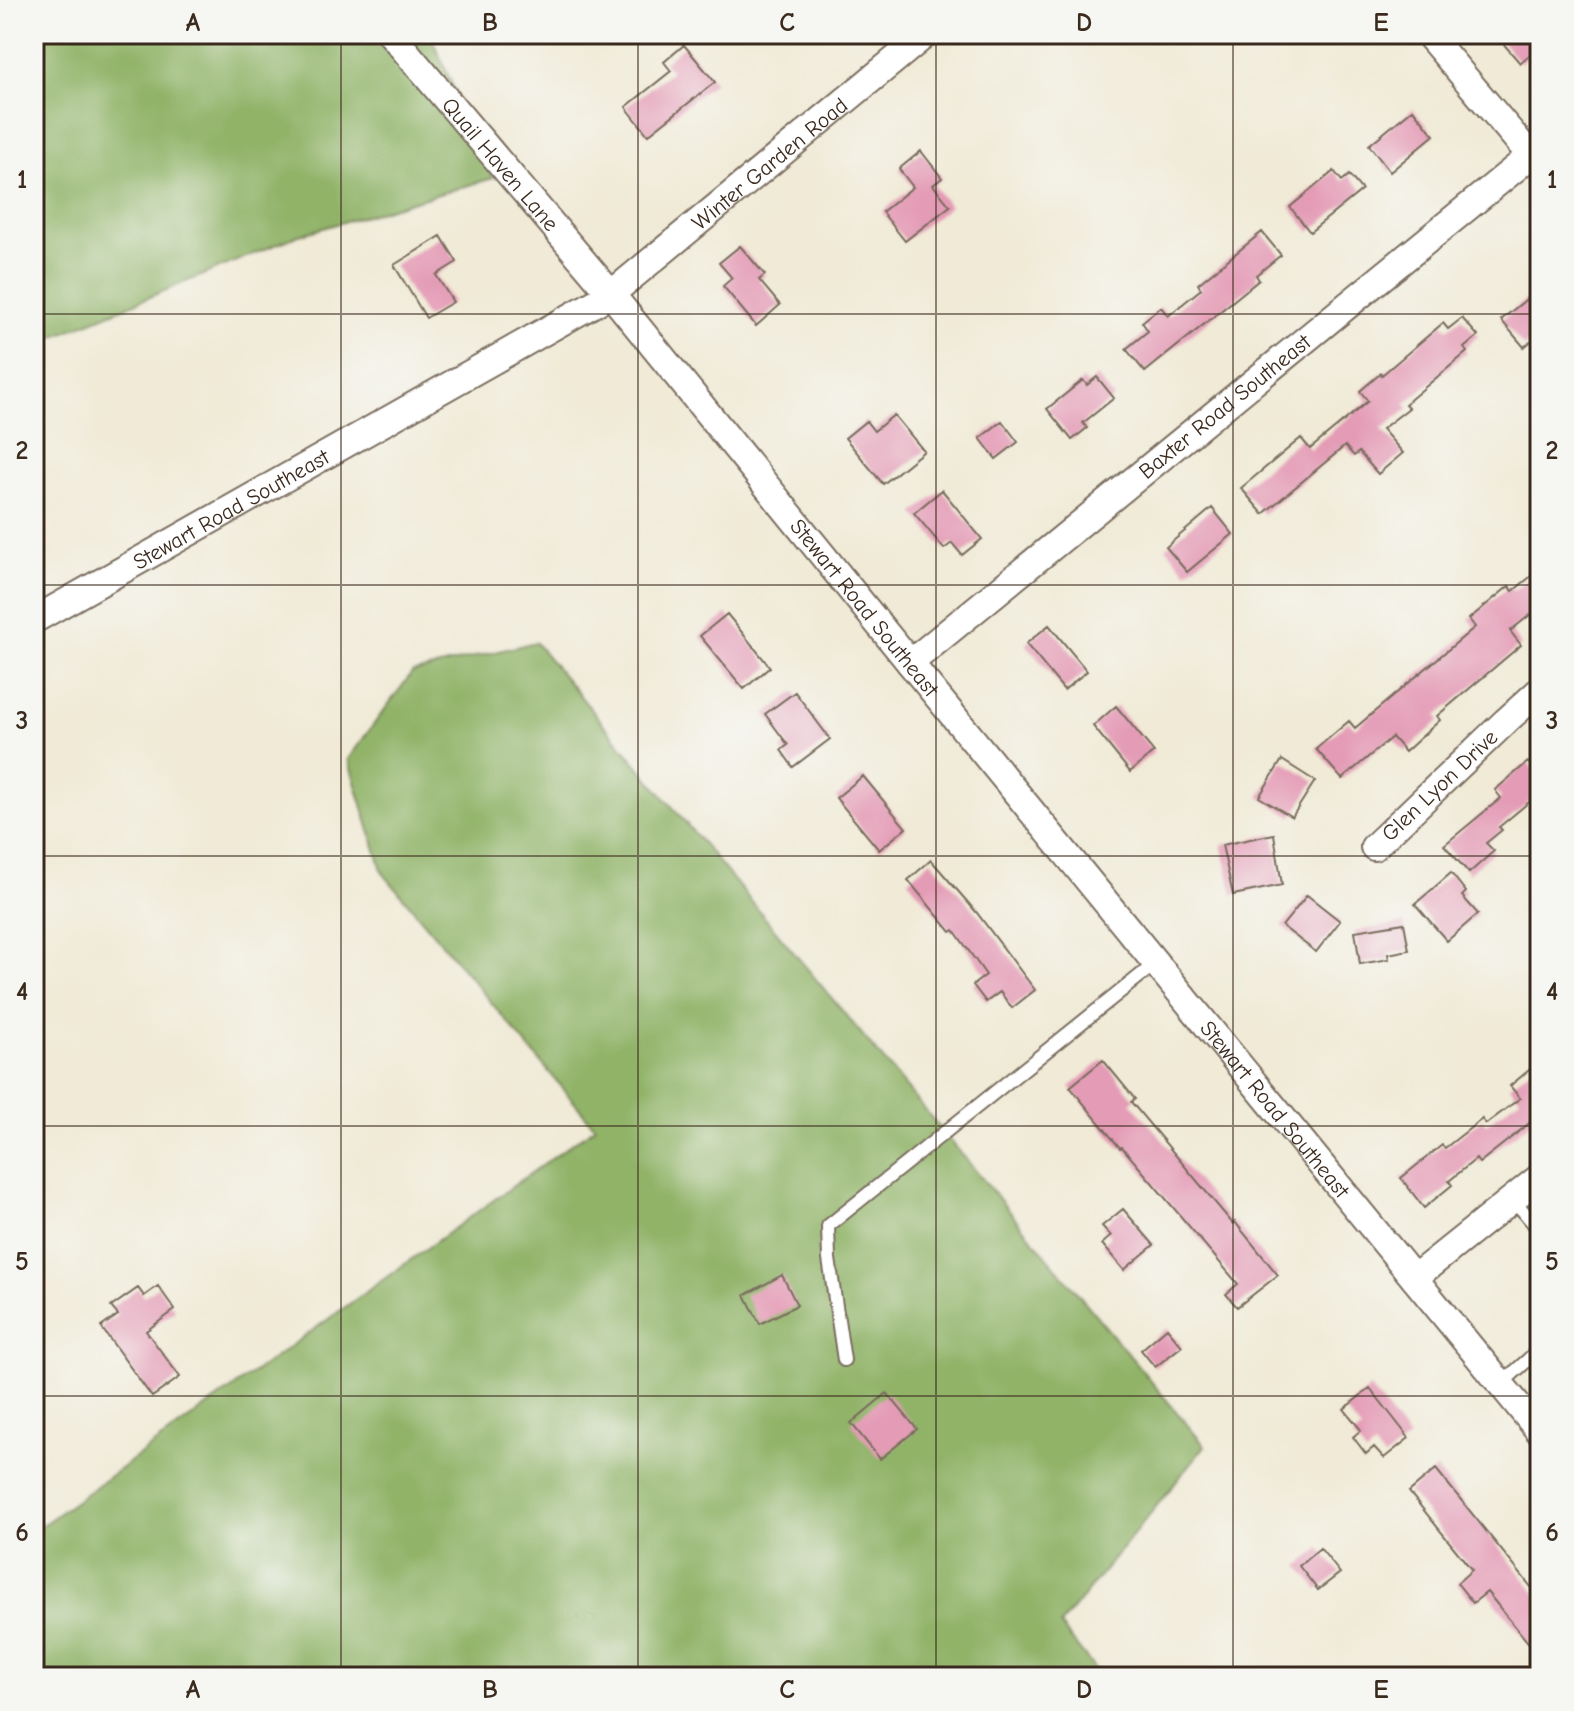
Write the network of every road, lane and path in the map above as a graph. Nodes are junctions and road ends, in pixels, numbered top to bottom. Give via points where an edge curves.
1 (391, 34) edge
2 (926, 34) edge
3 (1428, 34) edge
4 (1535, 152) edge
5 (611, 294) junction
6 (34, 620) edge
7 (910, 663) junction
8 (1540, 690) edge
9 (1374, 847) dead end
10 (1156, 963) junction
11 (1540, 1177) edge
12 (1513, 1199) junction
13 (1540, 1231) edge
14 (1414, 1278) junction
15 (1540, 1349) edge
16 (844, 1360) dead end
17 (1501, 1384) junction
18 (1540, 1432) edge

1 - 5 street, Quail Haven Lane
2 - 5 street, Winter Garden Road
3 - 4 street
4 - 7 street, Baxter Road Southeast
5 - 6 street, Stewart Road Southeast
5 - 7 street, Stewart Road Southeast
7 - 10 street, Stewart Road Southeast
8 - 9 street, Glen Lyon Drive
10 - 14 street, Stewart Road Southeast
10 - 16 lane via 828,1226
11 - 12 street
12 - 13 lane
12 - 14 street
14 - 17 street, Stewart Road Southeast
15 - 17 lane
17 - 18 street, Stewart Road Southeast

